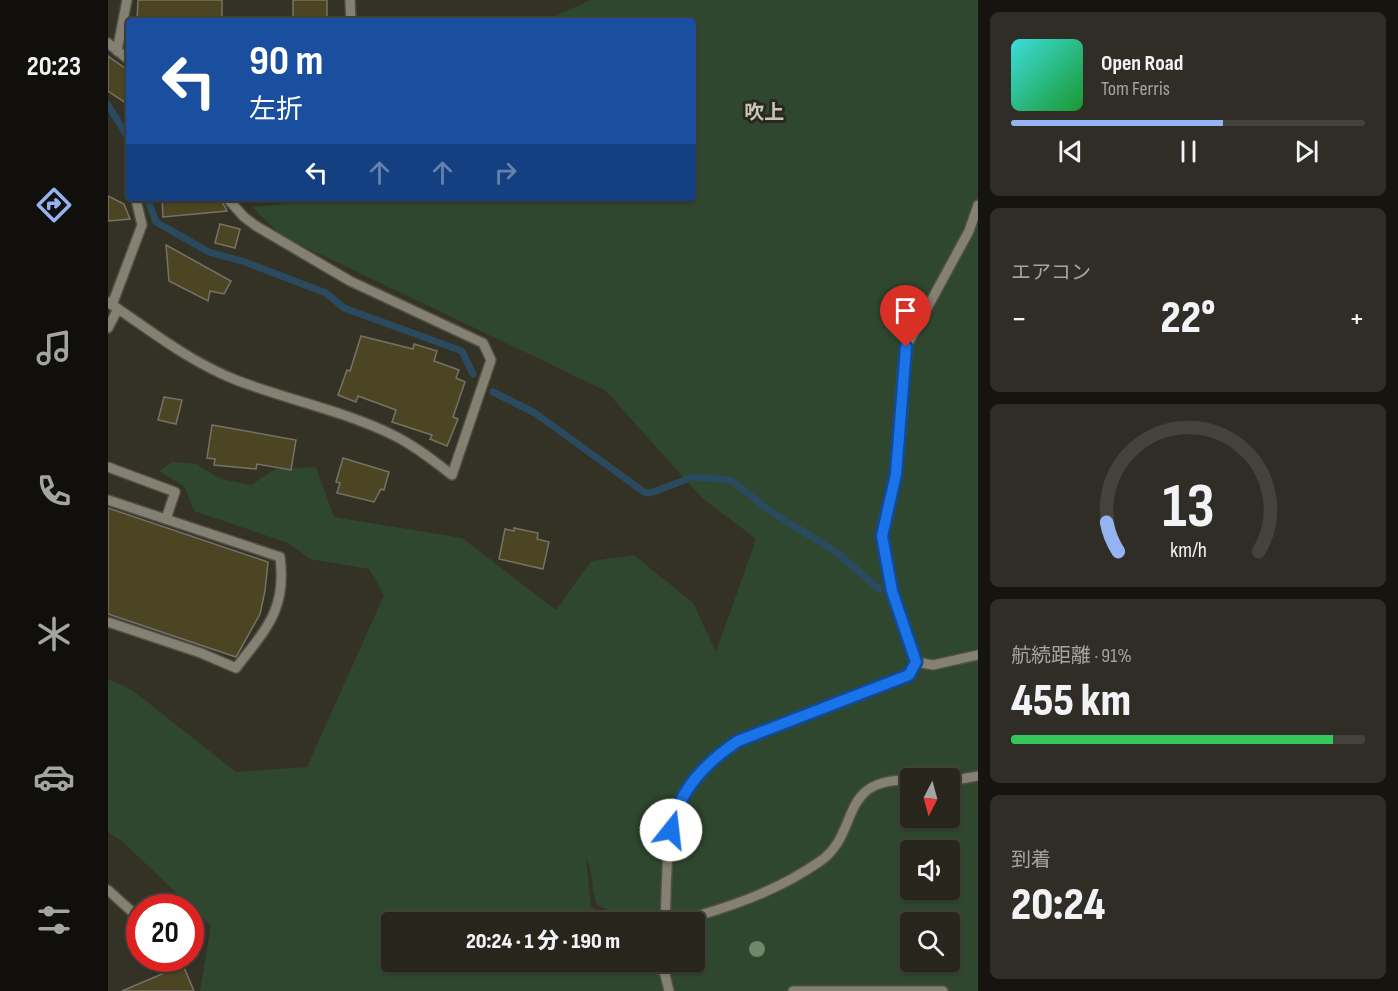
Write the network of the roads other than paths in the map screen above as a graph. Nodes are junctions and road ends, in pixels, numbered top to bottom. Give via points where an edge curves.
1 (127, 0) edge
2 (350, 0) edge
3 (351, 18) edge
4 (108, 43) edge
5 (117, 51) junction
6 (126, 58) edge
7 (229, 201) edge
8 (137, 204) dead end
9 (978, 206) edge
10 (976, 222) edge
11 (113, 305) edge
12 (108, 328) edge
13 (108, 467) edge
14 (108, 500) edge
15 (166, 519) junction
16 (108, 622) edge
17 (978, 655) edge
18 (916, 662) junction
19 (978, 776) edge
20 (960, 779) edge
21 (900, 781) edge
22 (108, 890) edge
23 (126, 906) edge
24 (666, 912) edge
25 (705, 912) edge
26 (664, 972) edge
27 (669, 991) edge
28 (793, 991) edge
29 (943, 991) edge

1 - 5 lane
2 - 3 lane
4 - 5 lane
5 - 6 lane
7 - 11 lane via 256,226 350,281 483,343 492,360 452,475 397,437 371,425 236,380 203,365
8 - 11 lane via 142,225
9 - 10 lane
10 - 18 lane via 906,347 900,441 882,536 892,591
11 - 12 lane
13 - 15 lane via 175,492
14 - 15 lane
15 - 16 lane via 280,557 283,578 272,621 236,668
17 - 18 lane via 933,665
18 - 24 lane via 909,675 738,741 714,757 681,797 674,815
19 - 20 lane
21 - 25 lane via 879,782 867,790 833,847 818,863 760,895
22 - 23 lane
26 - 27 lane
28 - 29 lane

